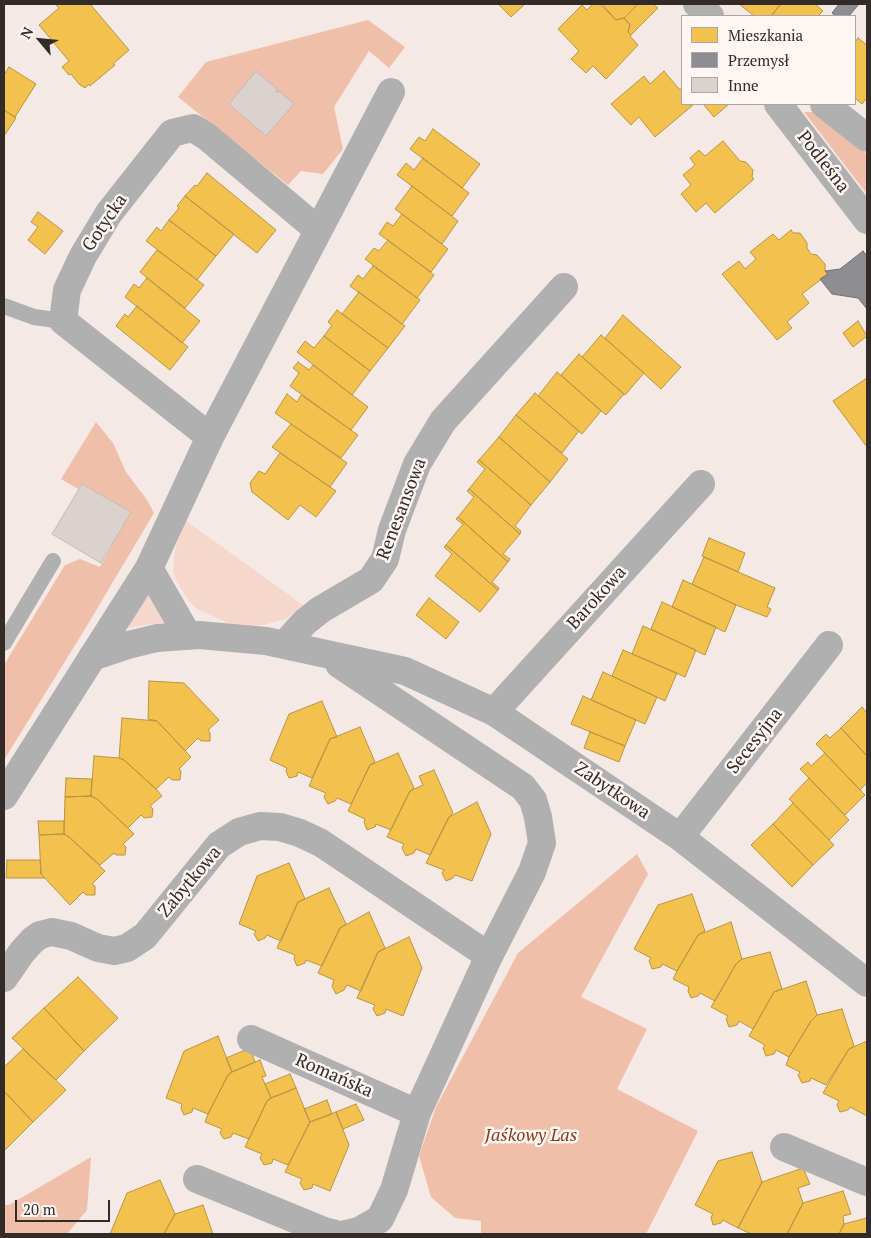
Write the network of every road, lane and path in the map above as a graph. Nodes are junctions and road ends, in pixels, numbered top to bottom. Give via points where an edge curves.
1 (697, 4) edge
2 (709, 15) edge
3 (391, 92) dead end
4 (779, 105) edge
5 (825, 105) edge
6 (867, 138) edge
7 (867, 220) edge
8 (318, 230) junction
9 (564, 287) dead end
10 (4, 306) edge
11 (63, 321) junction
12 (210, 437) junction
13 (701, 484) dead end
14 (54, 560) dead end
15 (149, 568) junction
16 (188, 636) junction
17 (4, 643) edge
18 (829, 645) dead end
19 (284, 646) junction
20 (328, 656) junction
21 (92, 657) junction
22 (494, 712) junction
23 (4, 796) edge
24 (680, 838) junction
25 (489, 956) junction
26 (4, 978) edge
27 (867, 983) edge
28 (251, 1039) dead end
29 (417, 1113) junction
30 (784, 1148) dead end
31 (197, 1179) dead end
32 (867, 1182) edge
33 (336, 1234) edge
34 (346, 1234) edge

1 - 2 street
3 - 8 street
4 - 7 street, Podleśna
5 - 6 street
8 - 11 street, Gotycka via 206,136 193,128 172,132 109,213 83,256 67,290
8 - 12 street
9 - 19 street, Renesansowa via 443,421 417,464 392,530 385,559 371,580 320,610
10 - 11 lane via 34,317
11 - 12 street
12 - 15 street
13 - 22 street, Barokowa
14 - 17 lane
15 - 16 street
15 - 21 street
16 - 19 street, Zabytkowa via 266,641
16 - 21 street, Zabytkowa via 157,638
18 - 24 street, Secesyjna
19 - 20 street, Zabytkowa
20 - 22 street, Zabytkowa via 405,672
20 - 25 street, Zabytkowa via 523,787 533,800 542,843 532,872
21 - 23 street
22 - 24 street, Zabytkowa
24 - 27 street, Zabytkowa
25 - 26 street, Zabytkowa via 321,843 280,827 260,826 239,832 219,845 145,936 127,948 98,948 52,932 33,940
25 - 29 street, Zabytkowa
28 - 29 street, Romańska
29 - 34 street, Zabytkowa via 394,1190 380,1219 359,1231
30 - 32 street
31 - 33 street

